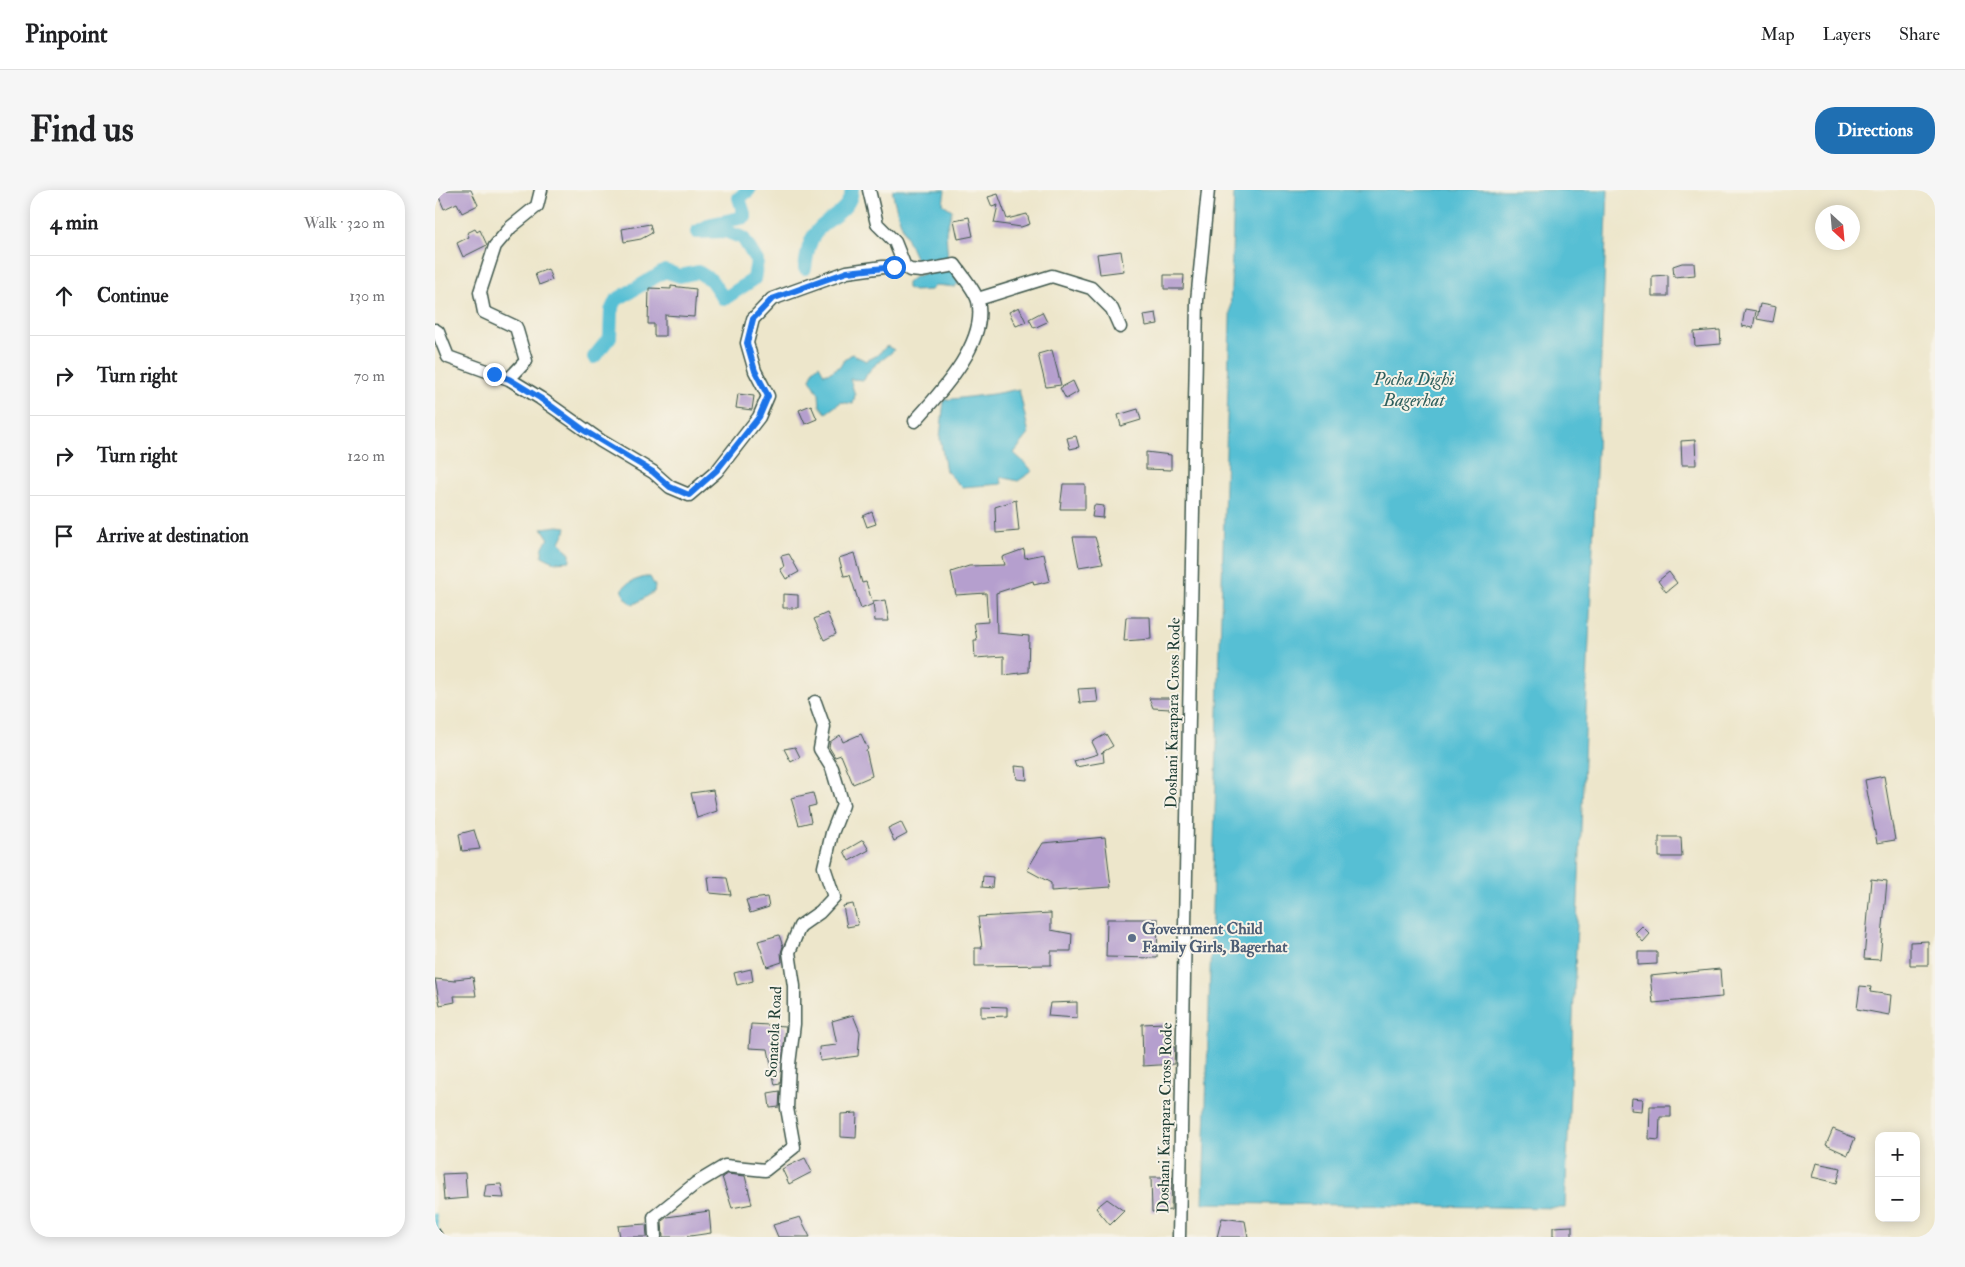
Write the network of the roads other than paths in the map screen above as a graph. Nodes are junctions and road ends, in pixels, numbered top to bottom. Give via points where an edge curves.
1 (541, 190) edge
2 (869, 190) edge
3 (1208, 190) edge
4 (905, 266) junction
5 (978, 299) junction
6 (1120, 327) dead end
7 (435, 330) edge
8 (509, 379) junction
9 (915, 421) dead end
10 (815, 702) dead end
11 (655, 1237) edge
12 (1179, 1237) edge

1 - 8 street via 537,206 511,227 495,246 480,292 484,312 516,327 526,361
2 - 4 street via 877,224 895,242
3 - 12 street, Doshani Karapara Cross Rode via 1197,301
4 - 5 street via 910,270 921,270 955,264
4 - 8 street via 847,272 772,299 753,319 747,343 755,371 768,396 759,417 717,470 689,495 670,487 653,472
5 - 6 street via 1052,276 1091,288 1112,309
5 - 9 street via 980,319 969,349 958,368
7 - 8 street via 448,357
10 - 11 street, Sonatola Road via 824,727 820,749 831,768 843,805 824,867 834,897 800,926 789,952 794,1014 787,1108 794,1147 765,1170 725,1166 695,1184 654,1217

